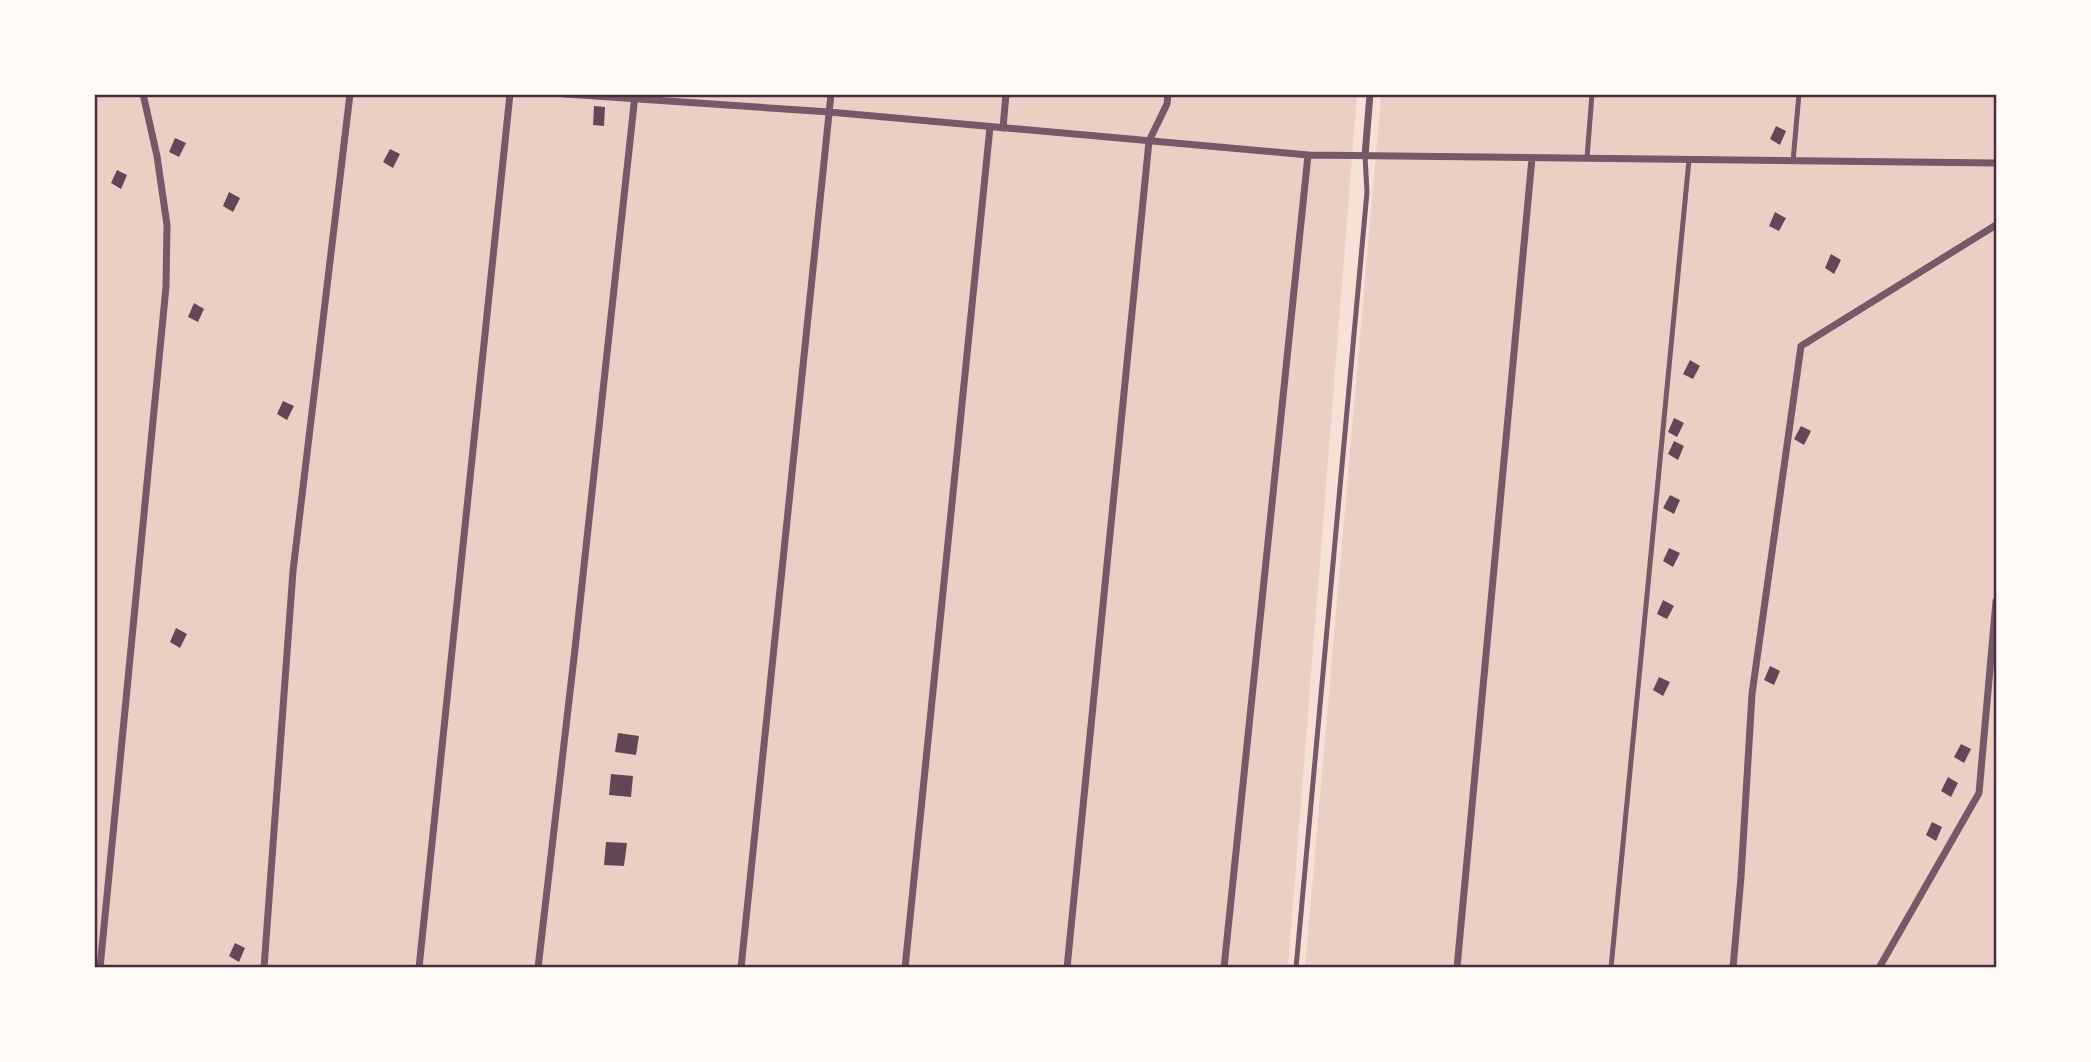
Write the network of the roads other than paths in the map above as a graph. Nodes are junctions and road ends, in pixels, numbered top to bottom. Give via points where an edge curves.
1 (143, 94) edge
2 (350, 94) edge
3 (510, 94) edge
4 (565, 94) edge
5 (831, 94) edge
6 (1006, 94) edge
7 (1168, 94) edge
8 (1370, 94) edge
9 (1592, 94) edge
10 (1799, 94) edge
11 (635, 96) edge
12 (830, 112) junction
13 (990, 127) junction
14 (1003, 128) junction
15 (1149, 141) junction
16 (1308, 155) junction
17 (1365, 156) junction
18 (1532, 158) junction
19 (1587, 158) junction
20 (1689, 160) junction
21 (1793, 161) junction
22 (1997, 163) edge
23 (1997, 225) edge
24 (1997, 601) edge
25 (100, 968) edge
26 (264, 968) edge
27 (419, 968) edge
28 (538, 968) edge
29 (741, 968) edge
30 (905, 968) edge
31 (1067, 968) edge
32 (1224, 968) edge
33 (1296, 968) edge
34 (1457, 968) edge
35 (1611, 968) edge
36 (1733, 968) edge
37 (1879, 968) edge

1 - 25 street via 167,225 166,287
2 - 26 street via 293,571
3 - 27 street
4 - 11 street
5 - 12 street
6 - 14 street
7 - 15 street
8 - 17 street
9 - 19 lane
10 - 21 lane
11 - 12 street
11 - 28 street
12 - 13 street
12 - 29 street
13 - 14 street
13 - 30 street
14 - 15 street
15 - 16 street
15 - 31 street
16 - 17 street
16 - 32 street
17 - 18 street
17 - 33 lane via 1367,192
18 - 19 street
18 - 34 street
19 - 20 street
20 - 21 street
20 - 35 lane
21 - 22 street
23 - 36 street via 1801,346 1752,694
24 - 37 street via 1979,793

